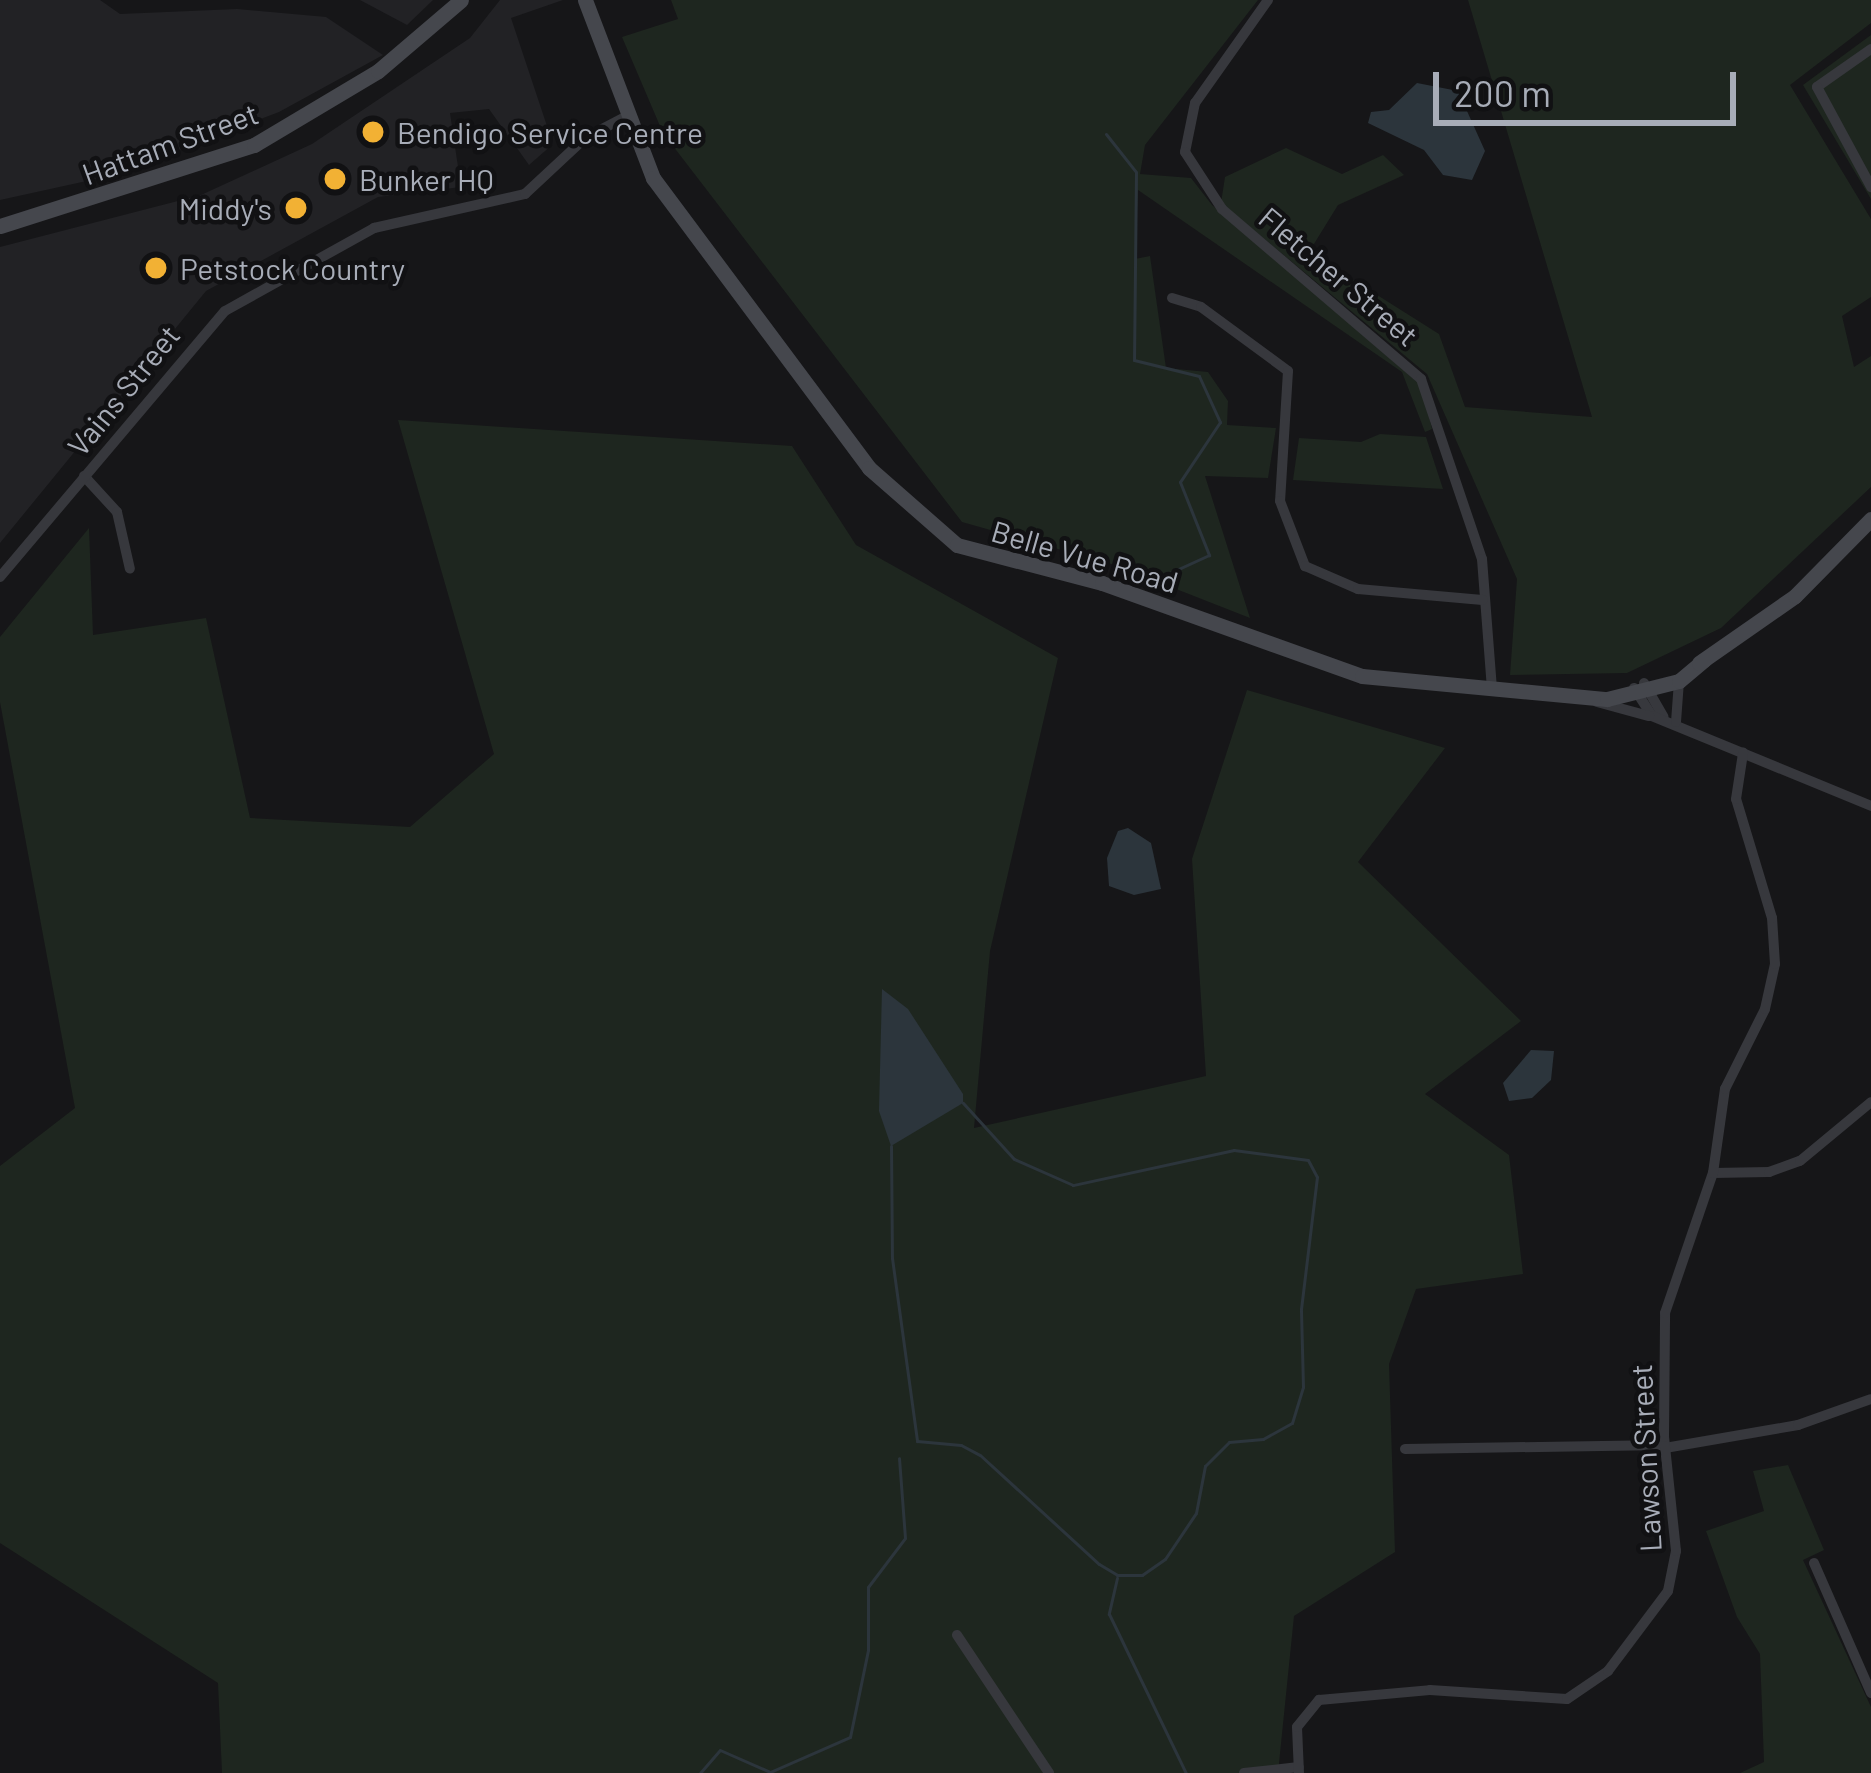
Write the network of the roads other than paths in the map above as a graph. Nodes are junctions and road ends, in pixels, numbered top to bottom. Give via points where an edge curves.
1 (461, 0) edge
2 (585, 0) edge
3 (1268, 0) edge
4 (1871, 49) edge
5 (627, 116) junction
6 (1871, 187) edge
7 (0, 226) edge
8 (1172, 298) dead end
9 (84, 476) junction
10 (1871, 519) edge
11 (130, 569) dead end
12 (0, 577) edge
13 (1483, 600) junction
14 (1704, 661) junction
15 (1679, 681) junction
16 (1640, 688) junction
17 (1492, 690) junction
18 (1569, 694) junction
19 (1588, 698) junction
20 (1664, 718) junction
21 (1743, 753) junction
22 (1871, 806) edge
23 (1871, 1102) edge
24 (1713, 1173) junction
25 (1871, 1399) edge
26 (1665, 1447) junction
27 (1405, 1449) dead end
28 (1814, 1563) dead end
29 (957, 1635) dead end
30 (1871, 1693) edge
31 (1299, 1770) edge
32 (1049, 1773) edge
33 (1244, 1773) edge

1 - 7 street, Hattam Street via 378,71 254,145
2 - 5 street, Belle Vue Road
3 - 13 street, Fletcher Street via 1195,103 1184,131 1189,162 1222,209 1421,379 1482,560
4 - 6 street via 1817,87
5 - 9 street, Vains Street via 585,138 517,197 374,228 244,298 185,350
5 - 17 street, Belle Vue Road via 652,178 701,247 869,468 927,526 987,557 1102,583 1318,666
8 - 13 street via 1202,307 1288,371 1280,501 1305,566 1358,589
9 - 11 street via 117,512
9 - 12 street, Vains Street
10 - 14 street via 1795,596
13 - 17 street, Fletcher Street
14 - 15 street, Belle Vue Road
14 - 16 street
15 - 16 street, Belle Vue Road
15 - 20 street
16 - 18 street, Belle Vue Road
16 - 19 street, Belle Vue Road
16 - 20 street
17 - 18 street, Belle Vue Road
18 - 19 street, Belle Vue Road
19 - 20 street
20 - 21 street
21 - 22 street
21 - 24 street, Lawson Street via 1736,800 1772,918 1775,964 1765,1009 1725,1089
23 - 24 street via 1800,1161 1769,1172
24 - 26 street, Lawson Street via 1665,1313
25 - 26 street via 1798,1425
26 - 27 street
26 - 31 street, Lawson Street via 1676,1537 1672,1578 1654,1614 1590,1688 1554,1700 1430,1690 1328,1697 1299,1720
28 - 30 street
29 - 32 street
31 - 33 street

